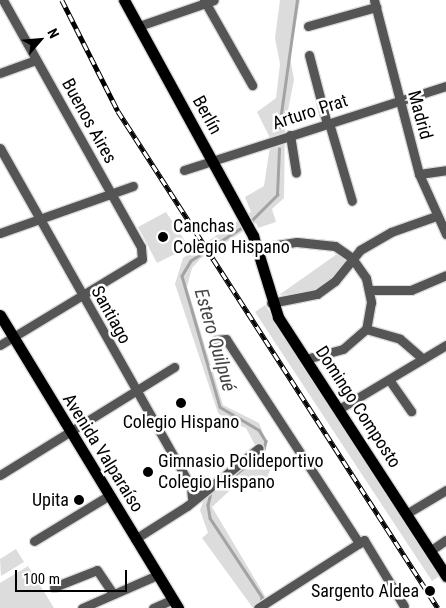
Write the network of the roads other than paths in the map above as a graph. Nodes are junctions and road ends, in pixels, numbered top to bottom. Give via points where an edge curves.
1 (3, 0) edge
2 (124, 0) edge
3 (208, 1) edge
4 (375, 4) edge
5 (139, 26) junction
6 (308, 26) dead end
7 (308, 55) dead end
8 (36, 60) junction
9 (0, 73) edge
10 (252, 85) dead end
11 (446, 86) edge
12 (399, 99) junction
13 (328, 124) junction
14 (288, 136) junction
15 (0, 148) edge
16 (212, 160) junction
17 (184, 170) dead end
18 (446, 170) edge
19 (296, 173) dead end
20 (419, 174) junction
21 (133, 186) dead end
22 (111, 195) junction
23 (352, 201) dead end
24 (436, 216) junction
25 (40, 218) junction
26 (0, 232) edge
27 (446, 234) edge
28 (258, 248) junction
29 (352, 258) junction
30 (446, 275) edge
31 (371, 290) junction
32 (82, 297) junction
33 (271, 303) junction
34 (0, 315) edge
35 (366, 329) junction
36 (13, 338) junction
37 (216, 340) dead end
38 (0, 345) edge
39 (445, 347) edge
40 (306, 359) junction
41 (423, 359) junction
42 (174, 367) dead end
43 (390, 381) junction
44 (134, 392) junction
45 (339, 409) junction
46 (411, 411) dead end
47 (68, 433) junction
48 (259, 448) dead end
49 (0, 475) edge
50 (446, 490) edge
51 (108, 496) junction
52 (192, 498) junction
53 (406, 514) junction
54 (135, 539) junction
55 (446, 540) edge
56 (34, 541) dead end
57 (362, 542) junction
58 (430, 551) junction
59 (158, 575) junction
60 (446, 576) edge
61 (54, 587) dead end
62 (113, 594) junction
63 (176, 604) edge
64 (404, 606) dead end
65 (82, 608) edge
66 (153, 608) edge
67 (258, 608) edge

1 - 8 street, Buenos Aires
2 - 5 main road, Berlín
3 - 5 street
3 - 10 street
4 - 6 street
4 - 12 street, Madrid
5 - 16 main road, Berlín
7 - 13 street
8 - 9 street
8 - 22 street, Buenos Aires
11 - 12 street, Arturo Prat
12 - 13 street, Arturo Prat
12 - 20 street, Madrid
13 - 14 street, Arturo Prat
13 - 23 street
14 - 16 street, Arturo Prat
14 - 19 street
15 - 25 street, Santiago
16 - 17 street, Arturo Prat
16 - 28 main road, Berlín
18 - 20 street
20 - 24 street, Madrid
21 - 22 street
22 - 25 street
22 - 32 street, Buenos Aires via 141,247 142,259
24 - 27 street, Madrid
24 - 29 street via 391,232
25 - 26 street
25 - 32 street, Santiago
28 - 29 street via 316,242 335,246
28 - 33 main road, Domingo Composto
29 - 31 street
29 - 33 street via 334,281 317,294
30 - 31 street via 411,290
31 - 35 street
32 - 36 street
32 - 44 street, Santiago
33 - 40 main road, Domingo Composto
34 - 36 main road, Avenida Valparaíso
35 - 40 street via 343,349
35 - 41 street via 400,339
36 - 38 street
36 - 47 main road, Avenida Valparaíso
37 - 57 street via 226,339
39 - 41 street
40 - 45 main road, Domingo Composto
41 - 43 street
42 - 44 street
43 - 45 street
43 - 46 street
44 - 47 street
44 - 52 street, Santiago via 191,487
45 - 53 main road, Domingo Composto
47 - 49 street
47 - 51 main road, Avenida Valparaíso
48 - 52 street via 245,463
50 - 53 street
51 - 54 main road, Avenida Valparaíso
51 - 56 street
52 - 54 street via 187,506
53 - 58 main road, Domingo Composto
54 - 59 main road, Avenida Valparaíso
55 - 58 street
57 - 64 street
57 - 67 street
58 - 60 main road, Domingo Composto
59 - 62 street
59 - 63 main road, Avenida Valparaíso
61 - 62 street via 97,570
62 - 65 street
63 - 66 street

